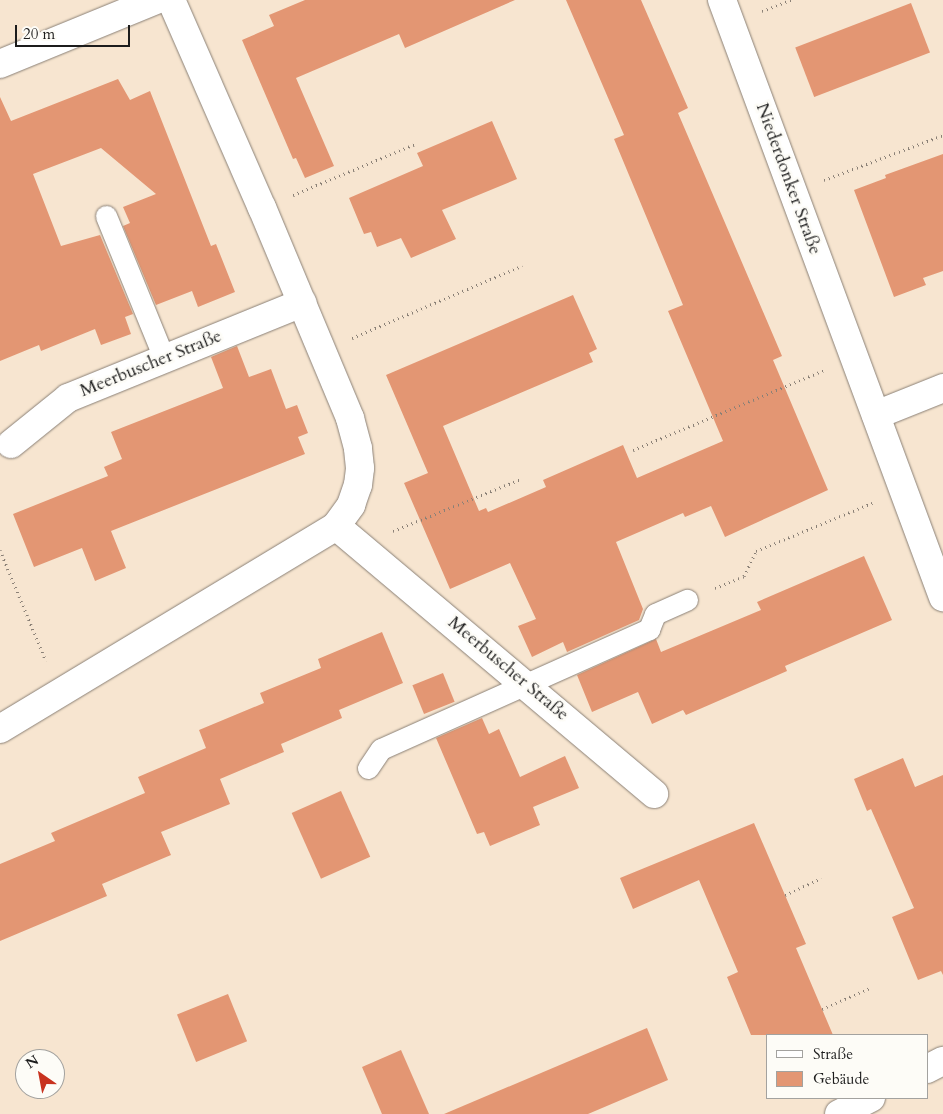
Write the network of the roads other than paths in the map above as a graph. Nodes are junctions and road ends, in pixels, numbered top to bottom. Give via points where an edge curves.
1 (156, 0) edge
2 (171, 0) edge
3 (722, 0) edge
4 (0, 64) edge
5 (106, 216) dead end
6 (302, 303) junction
7 (164, 358) junction
8 (943, 388) edge
9 (876, 415) junction
10 (11, 444) dead end
11 (336, 526) junction
12 (943, 597) edge
13 (687, 600) road end
14 (527, 684) junction
15 (0, 729) edge
16 (368, 768) dead end
17 (654, 794) dead end
18 (943, 1061) edge
19 (928, 1069) edge
20 (869, 1099) edge
21 (839, 1114) edge

1 - 4 street
2 - 6 street
3 - 9 street, Niederdonker Straße
5 - 7 lane
6 - 7 street, Meerbuscher Straße
6 - 11 street via 350,418 358,448 358,485 351,504
7 - 10 street, Meerbuscher Straße via 68,398
8 - 9 street
9 - 12 street, Niederdonker Straße
11 - 14 street, Meerbuscher Straße
11 - 15 street
13 - 14 lane via 655,614 650,629
14 - 16 lane via 381,750
14 - 17 street, Meerbuscher Straße
18 - 19 street
20 - 21 street

